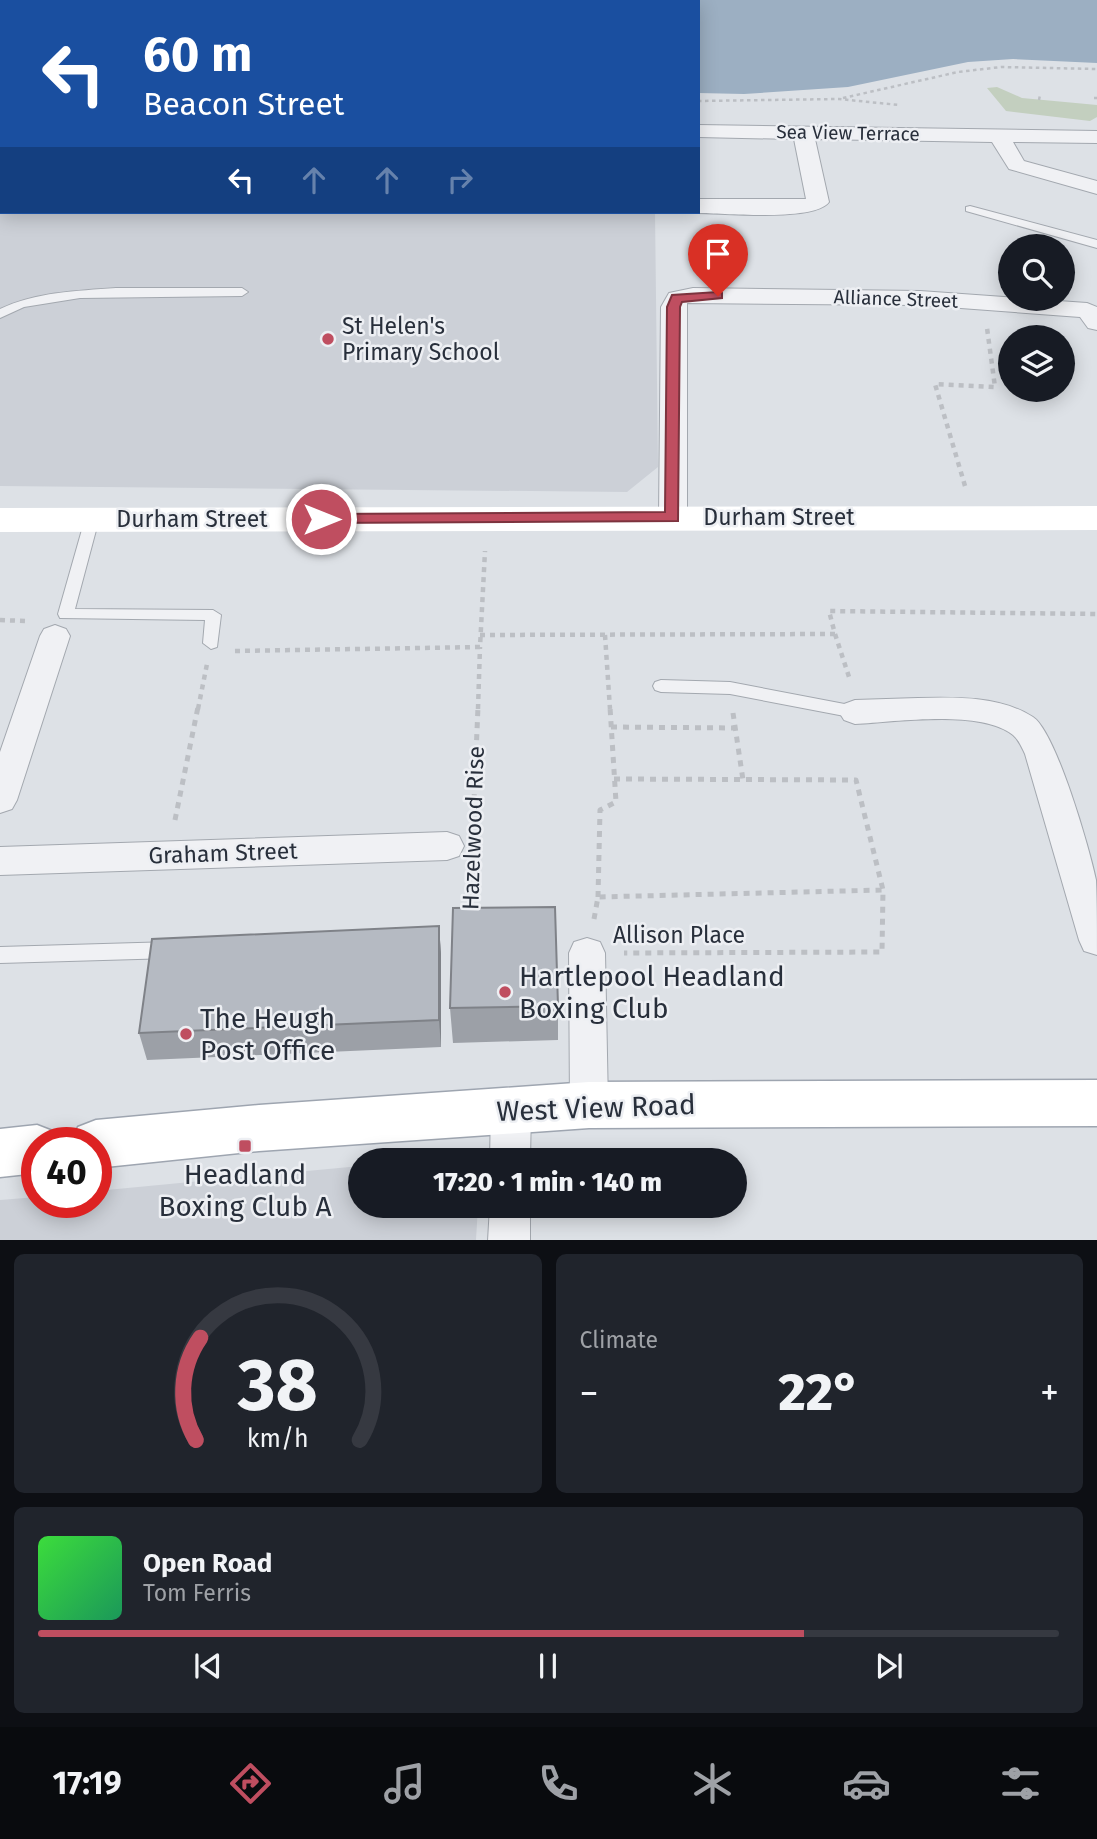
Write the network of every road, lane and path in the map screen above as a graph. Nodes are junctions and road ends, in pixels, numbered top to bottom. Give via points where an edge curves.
1 (1097, 69) edge
2 (700, 101) edge
3 (700, 131) edge
4 (803, 132) junction
5 (999, 135) junction
6 (1097, 138) edge
7 (1096, 186) edge
8 (700, 206) edge
9 (970, 209) dead end
10 (1097, 244) edge
11 (242, 292) dead end
12 (984, 303) junction
13 (0, 314) edge
14 (1097, 321) edge
15 (673, 517) junction
16 (974, 517) junction
17 (487, 518) junction
18 (1097, 518) edge
19 (93, 519) junction
20 (0, 520) edge
21 (1097, 614) edge
22 (835, 634) junction
23 (480, 635) junction
24 (605, 635) junction
25 (55, 636) dead end
26 (210, 647) junction
27 (480, 647) junction
28 (661, 686) dead end
29 (730, 688) junction
30 (858, 712) junction
31 (611, 727) junction
32 (736, 727) junction
33 (10, 735) edge
34 (614, 779) junction
35 (743, 780) junction
36 (0, 800) edge
37 (464, 848) junction
38 (169, 855) junction
39 (0, 861) edge
40 (883, 890) junction
41 (598, 897) junction
42 (469, 916) edge
43 (1097, 940) edge
44 (193, 950) edge
45 (587, 953) junction
46 (0, 955) edge
47 (1097, 1103) edge
48 (589, 1105) junction
49 (511, 1109) junction
50 (112, 1143) edge
51 (510, 1148) edge
52 (21, 1151) edge
53 (0, 1153) edge
54 (510, 1218) edge
55 (509, 1240) edge

1 - 2 path via 1001,67 839,99
3 - 4 street, Sea View Terrace
4 - 5 street, Sea View Terrace
4 - 8 street via 818,202 806,207
5 - 6 street, Sea View Terrace
5 - 7 street via 1016,165
9 - 10 lane
11 - 13 lane via 64,295 26,301
12 - 14 street, Alliance Street via 1087,310
12 - 15 street, Alliance Street via 920,298 677,298 673,307
12 - 16 path via 995,387 935,384
15 - 16 street, Durham Street
15 - 17 street, Durham Street
16 - 18 street, Durham Street
17 - 19 street, Durham Street
17 - 23 path, Hazelwood Rise
19 - 20 street, Durham Street
19 - 26 lane via 66,614 213,615
21 - 22 path via 829,611
22 - 24 path
22 - 30 path
23 - 24 path
23 - 27 path, Hazelwood Rise
24 - 31 path
25 - 33 street
26 - 27 path
26 - 38 path
27 - 37 path, Hazelwood Rise
28 - 29 lane
29 - 30 lane
29 - 32 path
30 - 43 street via 971,711 1004,716 1026,727 1041,754
31 - 32 path
31 - 34 path
32 - 35 path
33 - 36 street
34 - 35 path
34 - 41 path via 616,802 600,810
35 - 40 path via 856,780
37 - 38 street, Graham Street
37 - 42 path, Hazelwood Rise
38 - 39 street, Graham Street
40 - 41 path, Allison Place
40 - 45 path, Allison Place via 883,952
41 - 45 path, Allison Place
44 - 46 lane
45 - 48 street
47 - 48 street, West View Road
48 - 49 street, West View Road
49 - 50 street, West View Road
49 - 51 street
52 - 53 street
54 - 55 street

